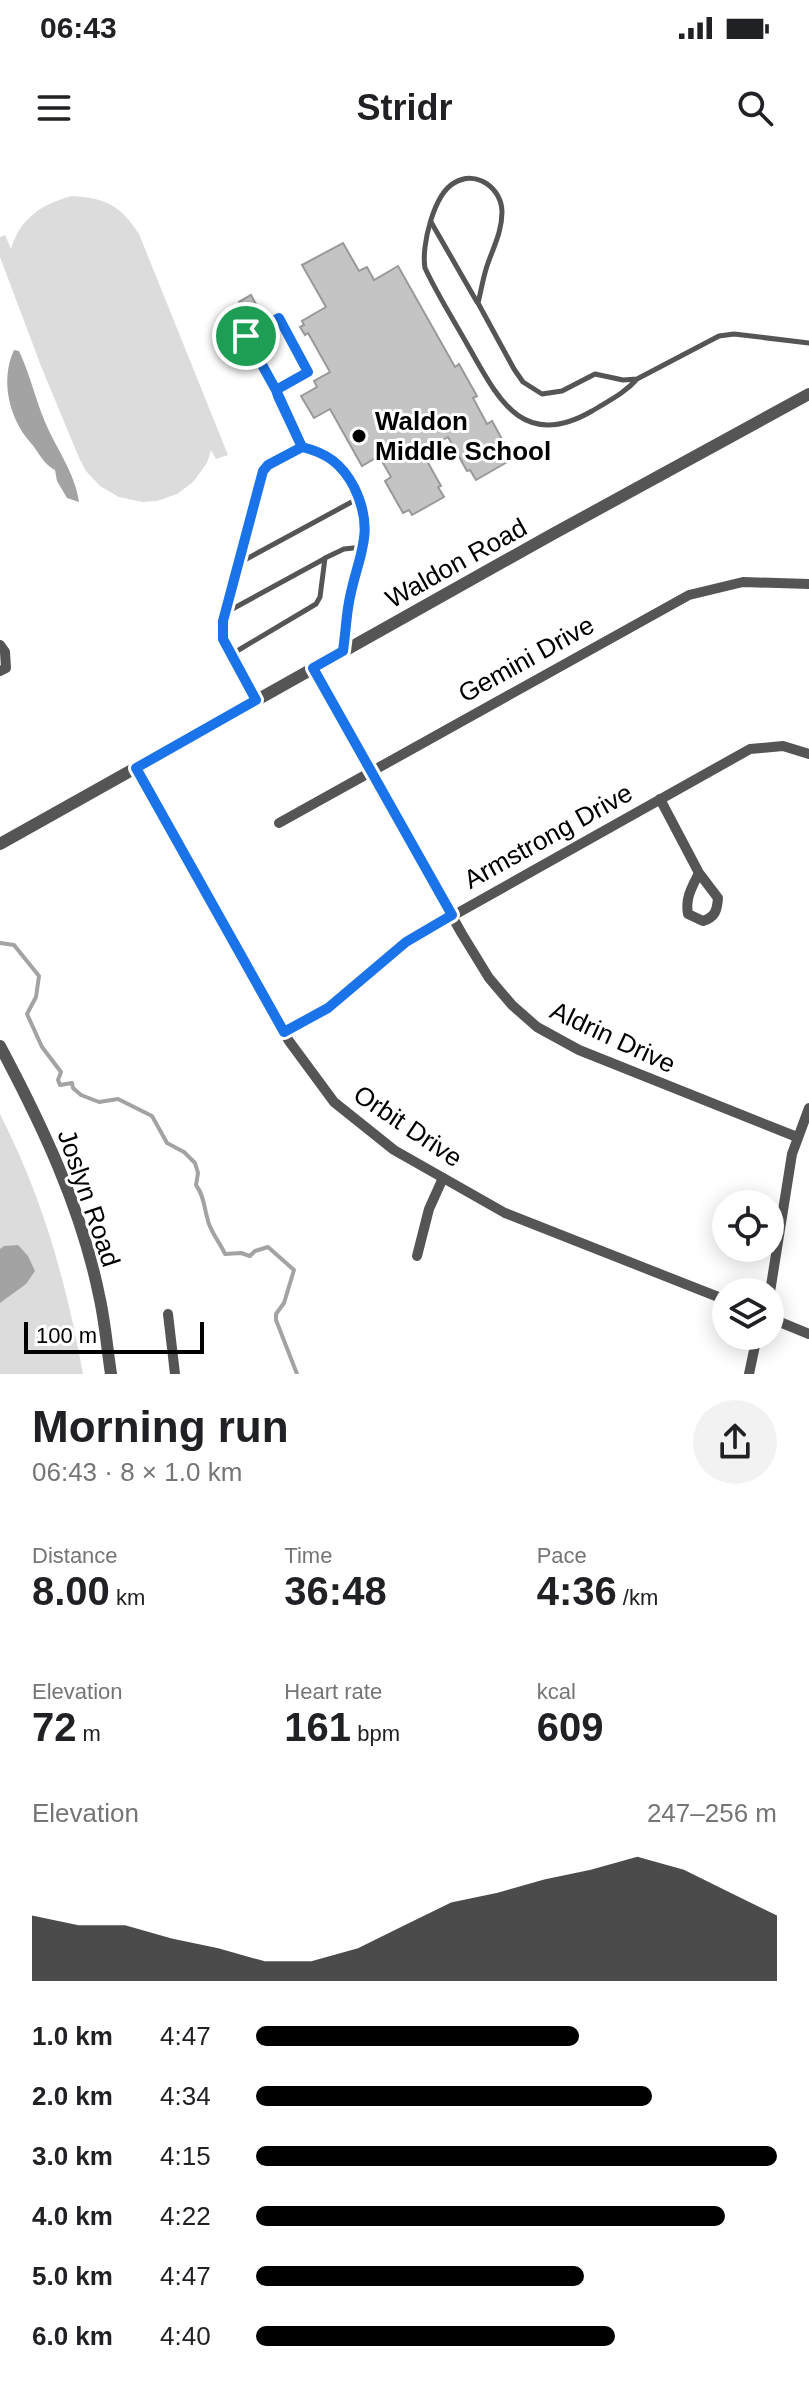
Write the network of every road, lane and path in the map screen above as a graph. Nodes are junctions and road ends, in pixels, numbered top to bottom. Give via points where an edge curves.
1 (431, 222) junction
2 (478, 303) junction
3 (809, 343) edge
4 (637, 379) junction
5 (276, 390) junction
6 (809, 394) edge
7 (302, 447) junction
8 (359, 498) junction
9 (363, 547) junction
10 (325, 558) junction
11 (238, 564) junction
12 (809, 584) edge
13 (225, 613) junction
14 (0, 645) edge
15 (343, 651) junction
16 (232, 654) junction
17 (313, 668) junction
18 (0, 671) edge
19 (256, 700) junction
20 (809, 754) edge
21 (136, 768) junction
22 (371, 771) junction
23 (660, 799) junction
24 (279, 823) dead end
25 (0, 844) edge
26 (699, 873) dead end
27 (452, 915) junction
28 (284, 1032) junction
29 (0, 1046) edge
30 (809, 1108) edge
31 (797, 1137) junction
32 (443, 1178) junction
33 (417, 1256) dead end
34 (773, 1278) edge
35 (712, 1294) edge
36 (168, 1314) dead end
37 (784, 1324) edge
38 (809, 1334) edge
39 (754, 1350) edge
40 (111, 1374) edge
41 (175, 1374) edge
42 (749, 1374) edge

1 - 2 lane
1 - 2 lane via 445,191 462,179 483,181 499,196 499,234
1 - 4 lane via 425,268 506,408 534,422 566,424 627,391
2 - 4 lane via 514,369 533,390 562,391 595,374
3 - 4 lane via 719,336
5 - 5 lane via 246,336 279,318 308,372
5 - 7 lane
6 - 15 street, Waldon Road
7 - 8 lane via 340,464
7 - 11 lane via 263,471
8 - 9 lane via 366,520
8 - 11 lane
9 - 10 lane
9 - 15 lane
10 - 13 lane
10 - 16 lane via 316,604
11 - 13 lane
12 - 22 street, Gemini Drive via 743,582 689,595
13 - 16 lane via 223,639
14 - 18 street via 7,660
15 - 17 street, Waldon Road
16 - 19 lane
17 - 19 street, Waldon Road
17 - 22 street, Aldrin Drive
19 - 21 street, Waldon Road
20 - 23 street, Armstrong Drive via 783,746 750,749
21 - 25 street, Waldon Road
21 - 28 street, Orbit Drive
22 - 24 street, Gemini Drive
22 - 27 street, Aldrin Drive
23 - 26 street
23 - 27 street, Armstrong Drive
27 - 28 street, Armstrong Drive via 406,942 328,1008
27 - 31 street, Aldrin Drive via 489,978 537,1027 579,1050
28 - 32 street, Orbit Drive via 334,1102 394,1150
29 - 40 street, Joslyn Road via 55,1157 86,1242
30 - 31 street
31 - 34 street
32 - 33 street
32 - 35 street, Orbit Drive via 505,1213
36 - 41 street
37 - 38 street
39 - 42 street

